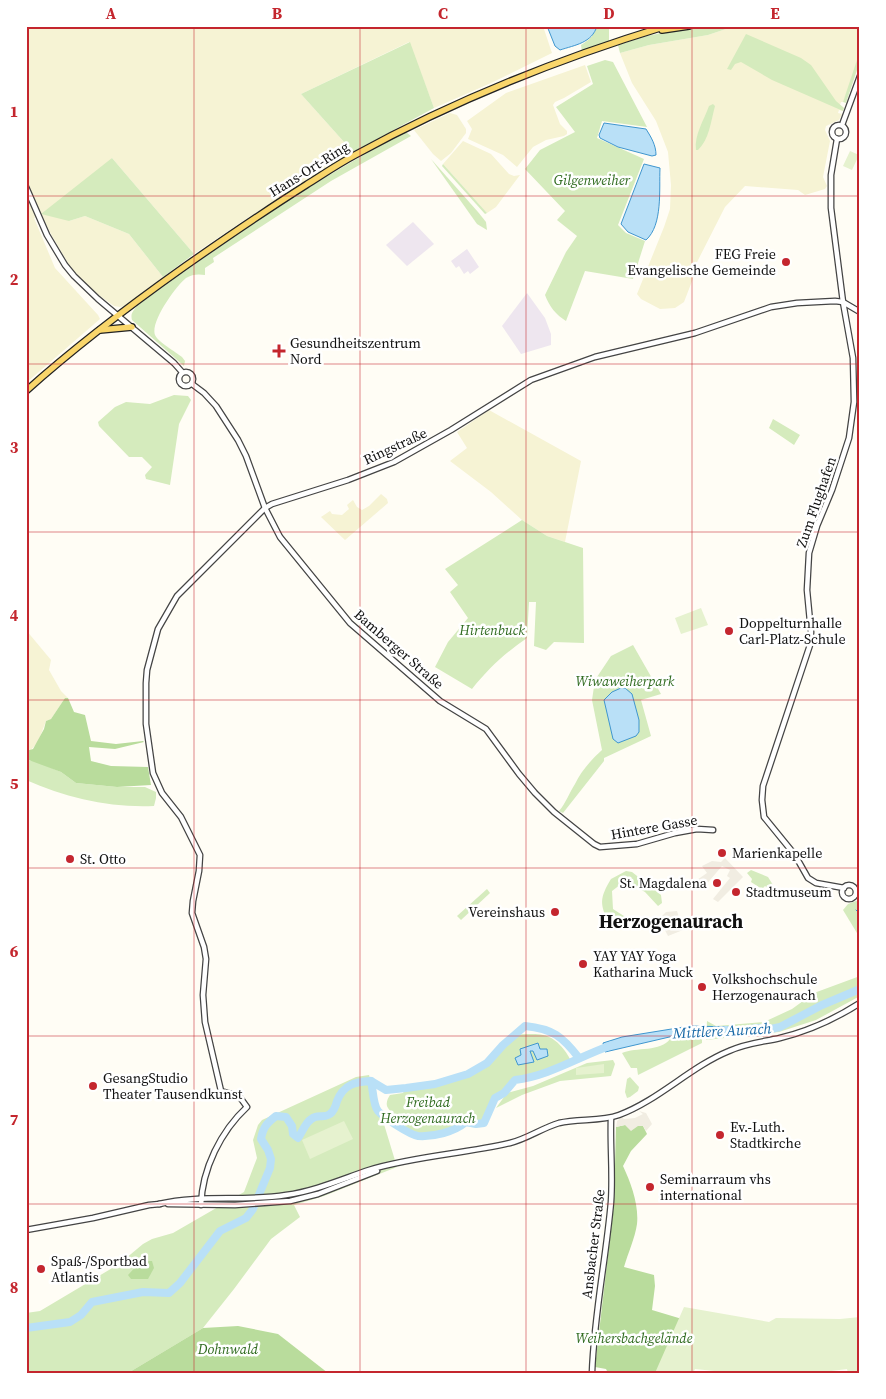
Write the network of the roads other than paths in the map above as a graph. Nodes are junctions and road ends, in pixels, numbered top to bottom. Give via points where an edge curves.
1 (666, 26) edge
2 (689, 26) edge
3 (643, 33) junction
4 (860, 76) edge
5 (842, 125) junction
6 (837, 139) junction
7 (26, 187) edge
8 (843, 302) junction
9 (860, 312) edge
10 (118, 315) junction
11 (132, 327) junction
12 (98, 330) junction
13 (182, 372) junction
14 (192, 384) junction
15 (26, 391) edge
16 (265, 508) junction
17 (713, 830) dead end
18 (600, 847) joint
19 (844, 888) junction
20 (858, 895) edge
21 (860, 1004) edge
22 (611, 1118) junction
23 (385, 1166) junction
24 (201, 1198) junction
25 (159, 1204) junction
26 (201, 1205) junction
27 (26, 1230) edge
28 (592, 1373) edge

1 - 3 main road, Hans-Ort-Ring
2 - 3 main road, Hans-Ort-Ring
3 - 10 main road, Hans-Ort-Ring via 562,60 491,89 353,156 262,213
4 - 5 street
5 - 6 street via 846,134
5 - 6 street via 832,129
6 - 8 street, Zum Flughafen via 830,192
7 - 10 street, Bamberger Straße via 47,235 65,265 83,286
8 - 9 street
8 - 16 street, Ringstraße via 772,307 695,333 612,352 555,371 531,380 394,462
8 - 19 street, Zum Flughafen via 853,358 852,421 842,460 809,553 809,649 762,792 764,817 811,881
10 - 11 street, Bamberger Straße
10 - 12 main road, Hans-Ort-Ring
11 - 12 main road
11 - 13 street, Bamberger Straße
12 - 15 main road, Hans-Ort-Ring
13 - 14 street, Bamberger Straße via 192,375
13 - 14 street, Bamberger Straße via 179,382 186,386
14 - 16 street, Bamberger Straße via 216,406 238,440
16 - 18 street, Bamberger Straße via 280,537 350,623 440,701 483,726 544,802
16 - 24 street, Ringstraße via 177,596 158,629 147,670 145,706 153,773 200,855 192,913 206,959 205,1022 221,1091 239,1096 247,1107 214,1156
17 - 18 street, Hintere Gasse via 697,829 636,844
19 - 20 street via 852,886
19 - 20 street via 842,893 846,898
21 - 22 street via 812,1029 745,1044 712,1058 644,1103
22 - 23 street via 575,1120 548,1126 513,1142
22 - 28 street, Ansbacher Straße via 611,1204
23 - 24 street via 278,1197
23 - 26 street via 372,1174 302,1198 272,1203
24 - 25 street
24 - 26 street
25 - 26 street
25 - 27 street

